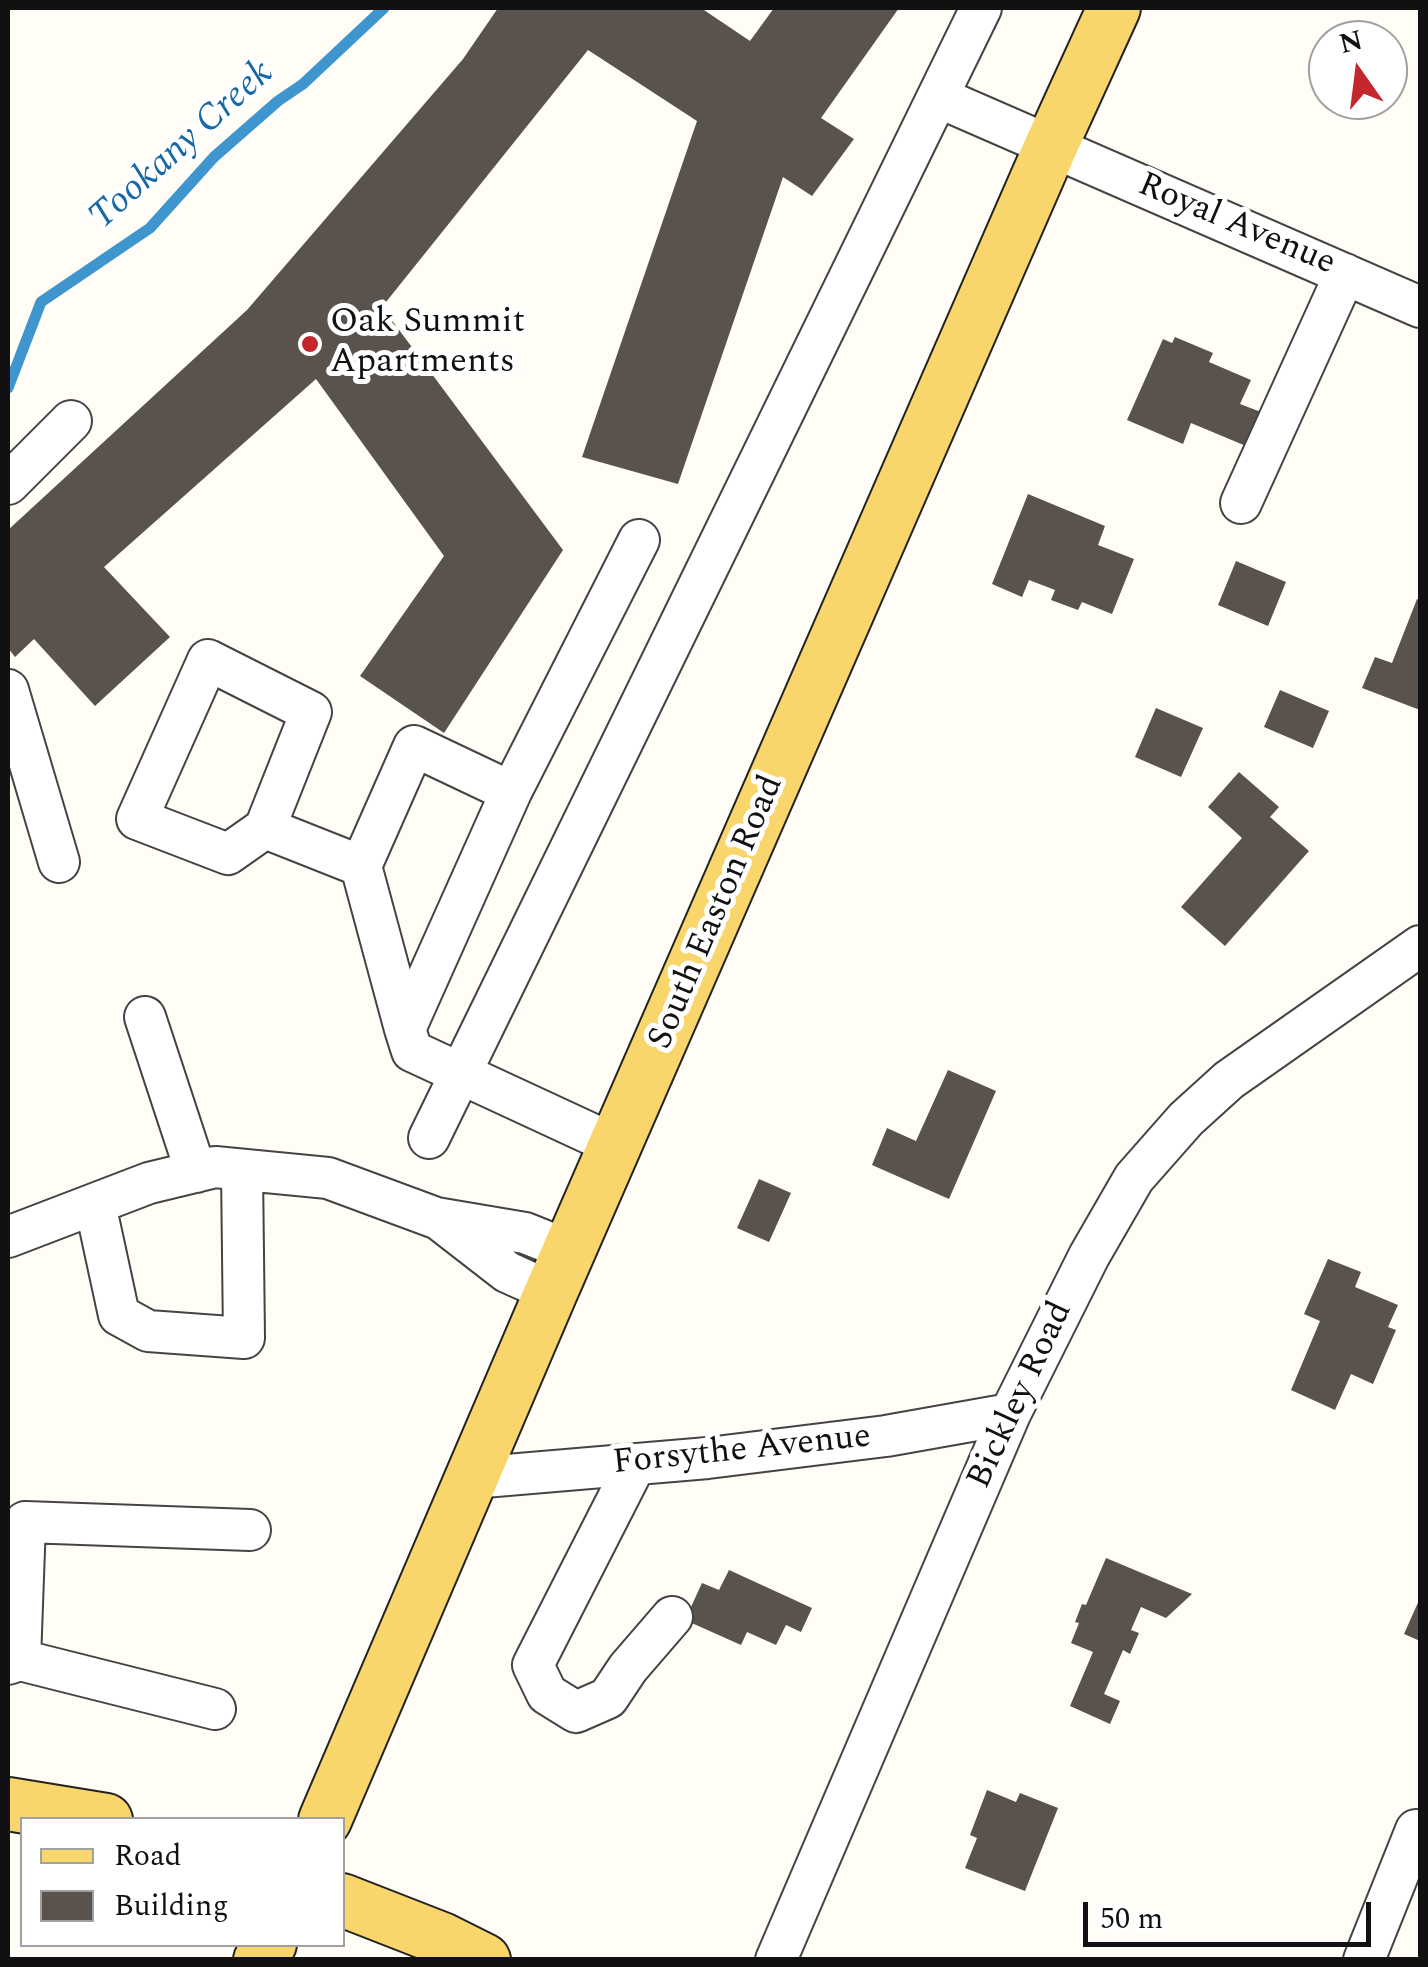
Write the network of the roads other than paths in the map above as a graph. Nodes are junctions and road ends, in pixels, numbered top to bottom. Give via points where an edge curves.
1 (981, 8) edge
2 (1114, 8) edge
3 (938, 96) junction
4 (1051, 146) junction
5 (1345, 274) junction
6 (1420, 307) edge
7 (72, 422) dead end
8 (8, 484) edge
9 (1241, 502) dead end
10 (639, 540) dead end
11 (8, 690) edge
12 (511, 792) junction
13 (264, 828) junction
14 (58, 862) dead end
15 (361, 866) junction
16 (1420, 946) edge
17 (145, 1017) dead end
18 (406, 1028) junction
19 (459, 1074) junction
20 (428, 1138) dead end
21 (617, 1146) junction
22 (242, 1170) junction
23 (196, 1172) junction
24 (95, 1204) junction
25 (8, 1237) edge
26 (560, 1272) junction
27 (1010, 1414) junction
28 (636, 1465) junction
29 (472, 1478) junction
30 (250, 1530) dead end
31 (672, 1617) dead end
32 (14, 1661) edge
33 (215, 1709) dead end
34 (8, 1804) edge
35 (88, 1817) edge
36 (326, 1817) edge
37 (1416, 1830) dead end
38 (345, 1901) edge
39 (484, 1960) edge
40 (776, 1960) edge
41 (1364, 1960) edge

1 - 3 street
2 - 4 main road, South Easton Road
3 - 4 street, Royal Avenue
3 - 19 street
4 - 5 street, Royal Avenue
4 - 21 main road, South Easton Road
5 - 6 street, Royal Avenue
5 - 9 street
7 - 8 street
10 - 12 street
11 - 14 street
12 - 15 street via 414,746
12 - 18 street
13 - 13 street via 311,712 208,660 137,819 228,854
13 - 15 street
15 - 18 street
16 - 27 street, Bickley Road via 1229,1080 1159,1148 1110,1218
17 - 23 street
18 - 19 street via 412,1052
19 - 20 street
19 - 21 street
21 - 26 main road, South Easton Road
22 - 23 street
22 - 24 street via 244,1338 148,1331 118,1315
22 - 26 street via 328,1178 436,1218 525,1232
23 - 24 street
24 - 25 street
26 - 29 main road, South Easton Road
27 - 28 street, Forsythe Avenue via 886,1436
27 - 40 street, Bickley Road
28 - 29 street, Forsythe Avenue
28 - 31 street via 533,1665 546,1694 576,1712 608,1698
29 - 36 main road, South Easton Road
30 - 32 street via 25,1522
32 - 33 street
34 - 35 main road
37 - 41 street
38 - 39 main road

